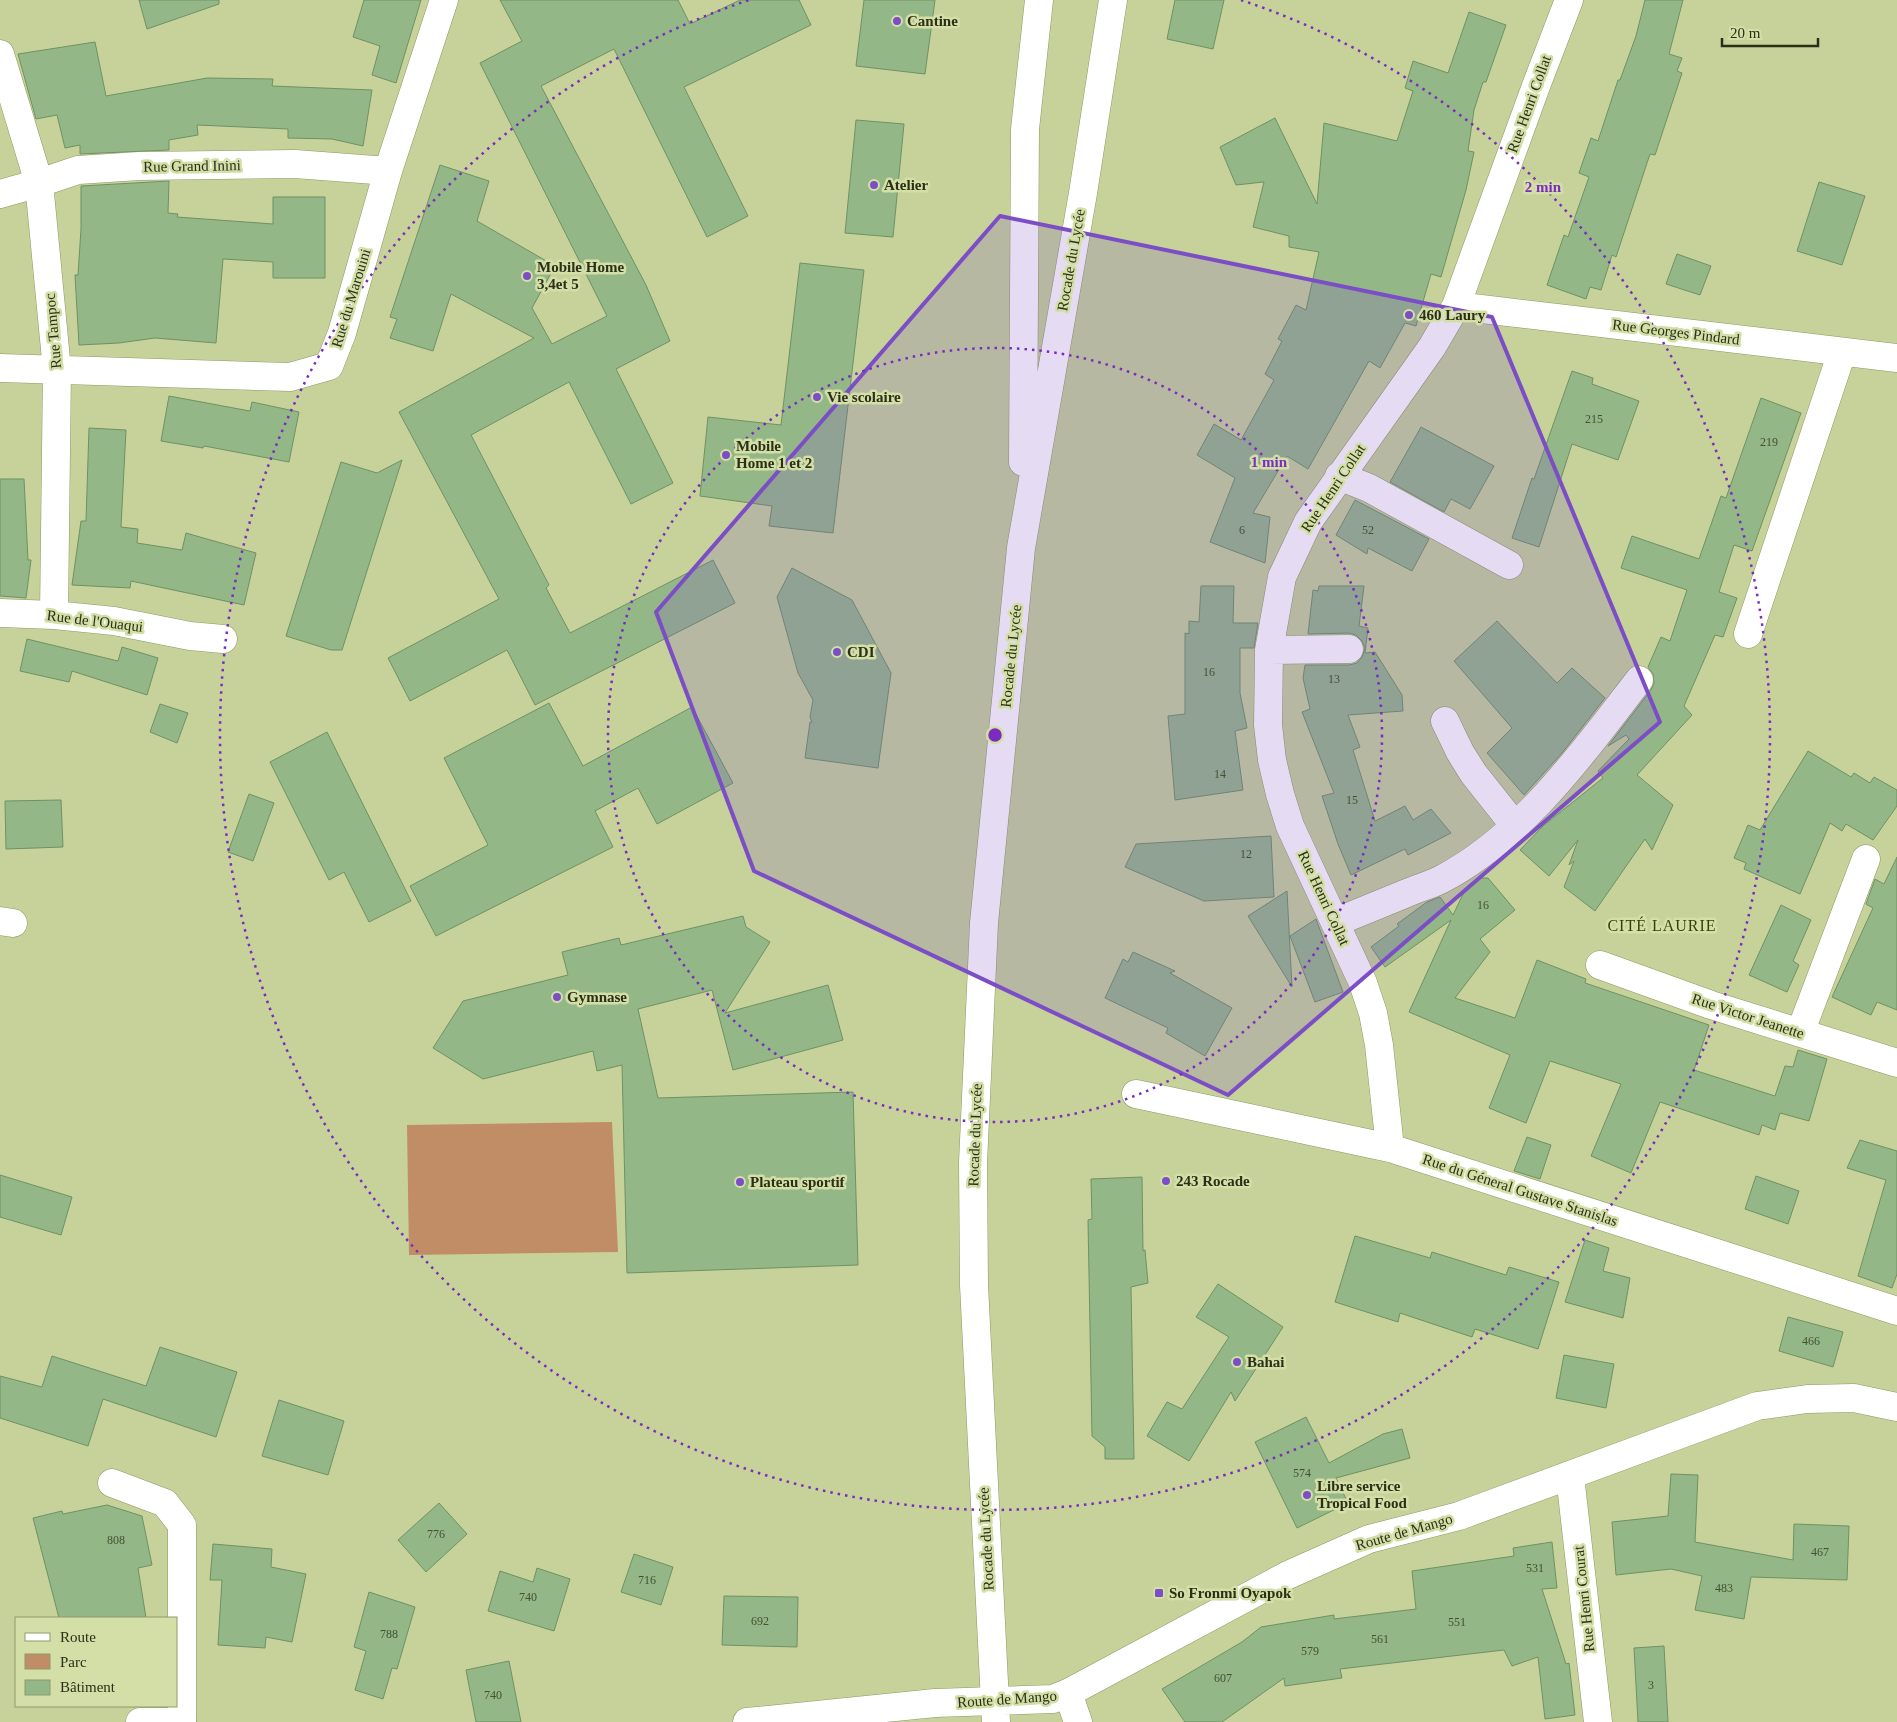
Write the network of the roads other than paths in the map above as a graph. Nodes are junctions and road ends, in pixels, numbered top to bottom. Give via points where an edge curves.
1 (444, 0) edge
2 (1039, 0) edge
3 (1113, 0) edge
4 (1569, 0) edge
5 (0, 54) edge
6 (388, 171) junction
7 (39, 183) junction
8 (0, 194) edge
9 (1456, 306) junction
10 (1842, 352) junction
11 (1897, 358) edge
12 (0, 368) edge
13 (57, 370) junction
14 (1339, 476) junction
15 (1021, 548) junction
16 (1509, 565) dead end
17 (0, 613) edge
18 (54, 615) junction
19 (1748, 634) dead end
20 (224, 639) dead end
21 (1349, 649) dead end
22 (1269, 650) junction
23 (1640, 680) dead end
24 (1445, 721) dead end
25 (1515, 826) junction
26 (1866, 859) dead end
27 (1336, 922) junction
28 (1600, 965) dead end
29 (1800, 1033) junction
30 (1897, 1063) edge
31 (1136, 1094) dead end
32 (1390, 1148) junction
33 (1897, 1311) edge
34 (1897, 1407) edge
35 (1570, 1476) junction
36 (112, 1483) dead end
37 (1068, 1693) junction
38 (995, 1712) edge
39 (140, 1722) edge
40 (182, 1722) edge
41 (747, 1722) edge
42 (1078, 1722) edge
43 (1598, 1722) edge

1 - 6 street, Rue du Marouini
2 - 15 street, Rocade du Lycée via 1025,129
3 - 15 street, Rocade du Lycée
4 - 9 street, Rue Henri Collat
5 - 7 street, Rue Tampoc
6 - 7 street, Rue Grand Inini via 295,164 139,166 78,170
6 - 13 street, Rue du Marouini via 342,333 329,366 290,377
7 - 8 street, Rue Grand Inini
7 - 13 street, Rue Tampoc
9 - 10 street, Rue Georges Pindard
9 - 14 street, Rue Henri Collat via 1432,347
10 - 11 street, Rue Georges Pindard
10 - 19 street
12 - 13 street, Rue du Marouini
13 - 18 street, Rue Tampoc
14 - 16 street via 1370,488
14 - 22 street, Rue Henri Collat via 1308,522 1282,577
15 - 38 street, Rocade du Lycée via 984,923 973,1163 974,1285
17 - 18 street, Rue de l'Ouaqui
18 - 20 street, Rue de l'Ouaqui
21 - 22 street
22 - 27 street, Rue Henri Collat via 1268,725 1280,794 1290,826
23 - 25 street via 1552,789
24 - 25 street via 1472,773
25 - 27 street via 1442,879
26 - 29 street
27 - 32 street, Rue Henri Collat via 1373,1013 1380,1045
28 - 29 street, Rue Victor Jeanette
29 - 30 street, Rue Victor Jeanette
31 - 32 street, Rue du Géneral Gustave Stanislas
32 - 33 street, Rue du Géneral Gustave Stanislas
34 - 35 street, Route de Mango via 1854,1398 1807,1399 1757,1406
35 - 37 street, Route de Mango via 1459,1516 1369,1539 1288,1575
35 - 43 street, Rue Henri Courat
36 - 40 street via 165,1503 182,1525
37 - 38 street, Route de Mango
37 - 42 street
38 - 41 street, Route de Mango via 935,1703
39 - 40 street

